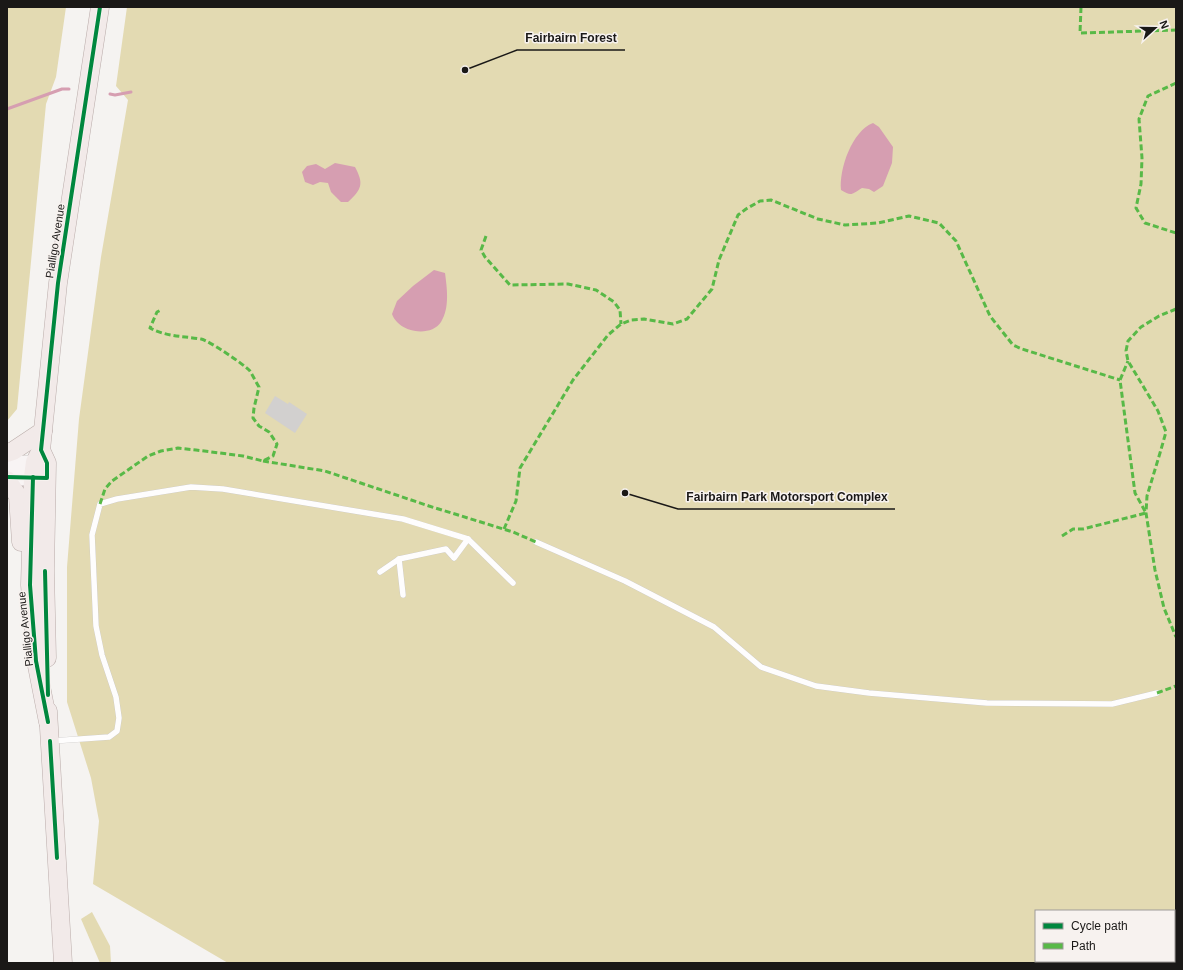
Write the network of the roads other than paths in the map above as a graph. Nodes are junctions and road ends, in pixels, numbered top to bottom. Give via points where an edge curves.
1 (100, 7) edge
2 (43, 432) junction
3 (7, 453) edge
4 (7, 464) edge
5 (41, 466) junction
6 (7, 477) edge
7 (7, 480) edge
8 (468, 540) junction
9 (536, 542) dead end
10 (399, 559) junction
11 (380, 572) dead end
12 (513, 583) dead end
13 (30, 585) junction
14 (403, 595) dead end
15 (1157, 693) dead end
16 (48, 722) junction
17 (50, 741) junction
18 (63, 963) edge

1 - 2 main road, Pialligo Avenue via 58,283
2 - 3 main road
2 - 5 main road, Pialligo Avenue
4 - 5 main road
5 - 6 main road
5 - 13 main road, Pialligo Avenue
5 - 16 main road, Pialligo Avenue
7 - 13 main road via 18,496 23,561
8 - 10 lane via 454,558 446,549
8 - 12 lane
8 - 17 lane via 403,520 223,489 191,487 100,504 92,534 96,626 102,655 116,697 119,718 117,731 109,737
9 - 15 lane via 625,581 714,627 761,667 816,686 987,703 1112,704
10 - 11 lane
10 - 14 lane
13 - 16 main road, Pialligo Avenue via 36,661
16 - 17 main road, Pialligo Avenue
17 - 18 main road, Pialligo Avenue

